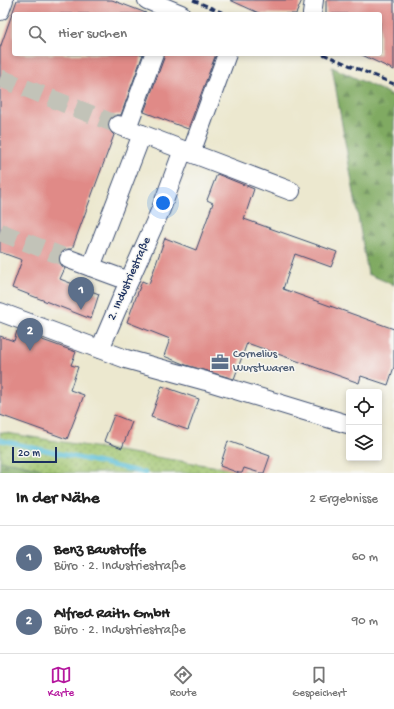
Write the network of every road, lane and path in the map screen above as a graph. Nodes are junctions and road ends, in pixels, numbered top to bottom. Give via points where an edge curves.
1 (4, 0) edge
2 (147, 0) edge
3 (314, 0) edge
4 (0, 11) edge
5 (172, 12) edge
6 (312, 12) edge
7 (153, 56) edge
8 (226, 56) edge
9 (129, 129) junction
10 (187, 152) junction
11 (291, 191) dead end
12 (69, 259) tunnel mouth
13 (91, 267) junction
14 (129, 281) junction
15 (0, 312) edge
16 (100, 349) junction
17 (346, 424) edge

1 - 4 street
2 - 5 street
3 - 6 street
7 - 9 street
8 - 10 street, 2. Industriestraße
9 - 10 street
9 - 13 street
10 - 11 street
10 - 14 street, 2. Industriestraße
12 - 13 street
13 - 14 street
14 - 16 street, 2. Industriestraße
15 - 16 street
16 - 17 street via 126,359

